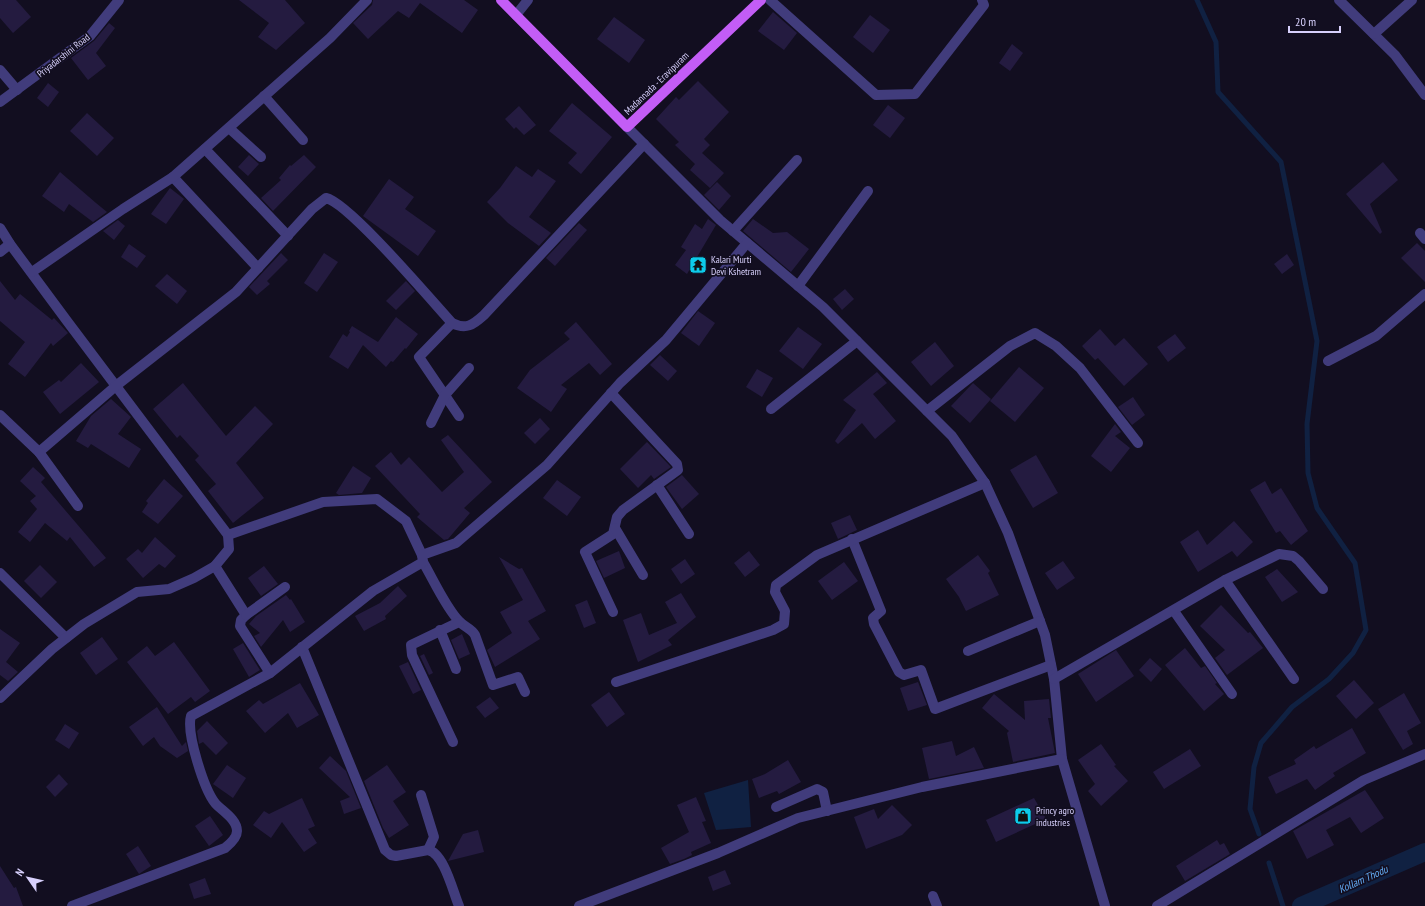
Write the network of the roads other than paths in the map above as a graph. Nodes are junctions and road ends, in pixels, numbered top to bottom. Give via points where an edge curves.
1 (120, 0) edge
2 (367, 0) edge
3 (501, 0) edge
4 (528, 0) edge
5 (761, 0) edge
6 (770, 0) edge
7 (982, 0) edge
8 (1339, 0) edge
9 (1412, 0) edge
10 (516, 15) junction
11 (1374, 34) junction
12 (0, 70) edge
13 (17, 90) junction
14 (1425, 95) edge
15 (264, 96) junction
16 (0, 102) edge
17 (627, 127) junction
18 (229, 128) junction
19 (303, 140) dead end
20 (644, 144) junction
21 (205, 149) junction
22 (262, 157) dead end
23 (797, 160) dead end
24 (173, 177) junction
25 (868, 191) dead end
26 (0, 228) edge
27 (733, 231) junction
28 (288, 236) junction
29 (747, 243) junction
30 (10, 244) junction
31 (0, 252) edge
32 (258, 268) junction
33 (32, 272) junction
34 (798, 286) junction
35 (1425, 294) edge
36 (452, 323) junction
37 (857, 341) junction
38 (1328, 362) dead end
39 (469, 368) dead end
40 (117, 385) junction
41 (611, 393) junction
42 (445, 395) junction
43 (771, 409) dead end
44 (927, 411) junction
45 (0, 415) edge
46 (459, 416) dead end
47 (430, 423) dead end
48 (1138, 444) dead end
49 (39, 452) junction
50 (985, 482) junction
51 (657, 485) junction
52 (78, 506) dead end
53 (615, 528) junction
54 (689, 534) dead end
55 (228, 535) junction
56 (852, 539) junction
57 (423, 558) junction
58 (215, 566) junction
59 (0, 573) edge
60 (643, 575) dead end
61 (1225, 580) junction
62 (285, 587) dead end
63 (1323, 589) dead end
64 (1174, 611) junction
65 (613, 612) dead end
66 (246, 615) junction
67 (1040, 621) junction
68 (459, 622) junction
69 (440, 630) junction
70 (66, 638) junction
71 (302, 646) junction
72 (968, 651) dead end
73 (1051, 665) junction
74 (456, 669) dead end
75 (270, 673) junction
76 (1294, 679) dead end
77 (1054, 680) junction
78 (616, 682) dead end
79 (525, 692) dead end
80 (1232, 694) dead end
81 (0, 698) edge
82 (453, 742) dead end
83 (1425, 754) edge
84 (1062, 759) junction
85 (421, 794) dead end
86 (776, 807) dead end
87 (827, 811) junction
88 (428, 850) junction
89 (933, 896) dead end
90 (456, 905) edge
91 (72, 906) edge
92 (579, 906) edge
93 (937, 906) edge
94 (1105, 906) edge
95 (1157, 906) edge

1 - 13 street, Priyadarshini Road via 90,36
2 - 15 street via 330,38
3 - 10 main road, Madannada - Eravipuram
4 - 10 street
5 - 17 main road, Madannada - Eravipuram
6 - 7 street via 876,94 915,94 984,5
8 - 11 street
9 - 11 street
10 - 17 main road, Madannada - Eravipuram
11 - 14 street via 1395,55
12 - 13 street
13 - 16 street, Priyadarshini Road
15 - 18 street
15 - 19 street
17 - 20 street
18 - 21 street
18 - 22 street
20 - 27 street
20 - 36 street via 484,316 472,326 463,327
21 - 24 street
21 - 28 street
23 - 27 street
24 - 32 street
24 - 33 street
25 - 34 street
26 - 30 street
27 - 29 street
28 - 32 street
28 - 36 street via 321,201 326,198 333,200 360,223
29 - 34 street
29 - 41 street via 666,340
30 - 31 street
30 - 33 street
32 - 40 street via 236,292
33 - 40 street
34 - 37 street
35 - 38 street via 1376,336
36 - 42 street via 419,357
37 - 43 street
37 - 44 street
39 - 42 street
40 - 49 street
40 - 55 street
41 - 51 street via 677,464 678,470
41 - 57 street via 547,465 456,543
42 - 46 street
42 - 47 street
44 - 48 street via 1010,346 1035,333 1056,346 1080,368
44 - 50 street via 952,436
45 - 49 street
49 - 52 street
50 - 56 street
50 - 67 street via 1008,533
51 - 53 street via 617,517
51 - 54 street
53 - 60 street
53 - 65 street via 612,534 585,552
55 - 57 street via 323,502 377,498 406,521
55 - 58 street via 229,549
56 - 73 street via 881,612 873,618 874,624 899,672 904,675 921,670 935,709
56 - 78 street via 817,555 776,585 775,592 785,610 784,624 773,630
57 - 68 street
57 - 71 street via 373,591
58 - 66 street
58 - 70 street via 169,589 137,592
59 - 70 street
61 - 63 street via 1279,554 1286,554 1299,561
61 - 64 street
61 - 76 street
62 - 66 street
64 - 77 street
64 - 80 street
66 - 75 street via 240,626
67 - 72 street
67 - 73 street
68 - 69 street
68 - 79 street via 475,635 494,685 518,677
69 - 74 street
69 - 82 street via 411,645 412,655
70 - 81 street
71 - 75 street
71 - 88 street via 385,850 396,856
73 - 77 street
75 - 91 street via 197,712 191,716 188,723 208,792 215,804 236,825 237,832 233,841 225,848
77 - 84 street
83 - 95 street via 1364,780
84 - 87 street via 922,787
84 - 94 street
85 - 88 street via 434,837
86 - 87 street via 817,789 823,792
87 - 92 street via 798,818 718,853
88 - 90 street via 433,851 443,864
89 - 93 street

